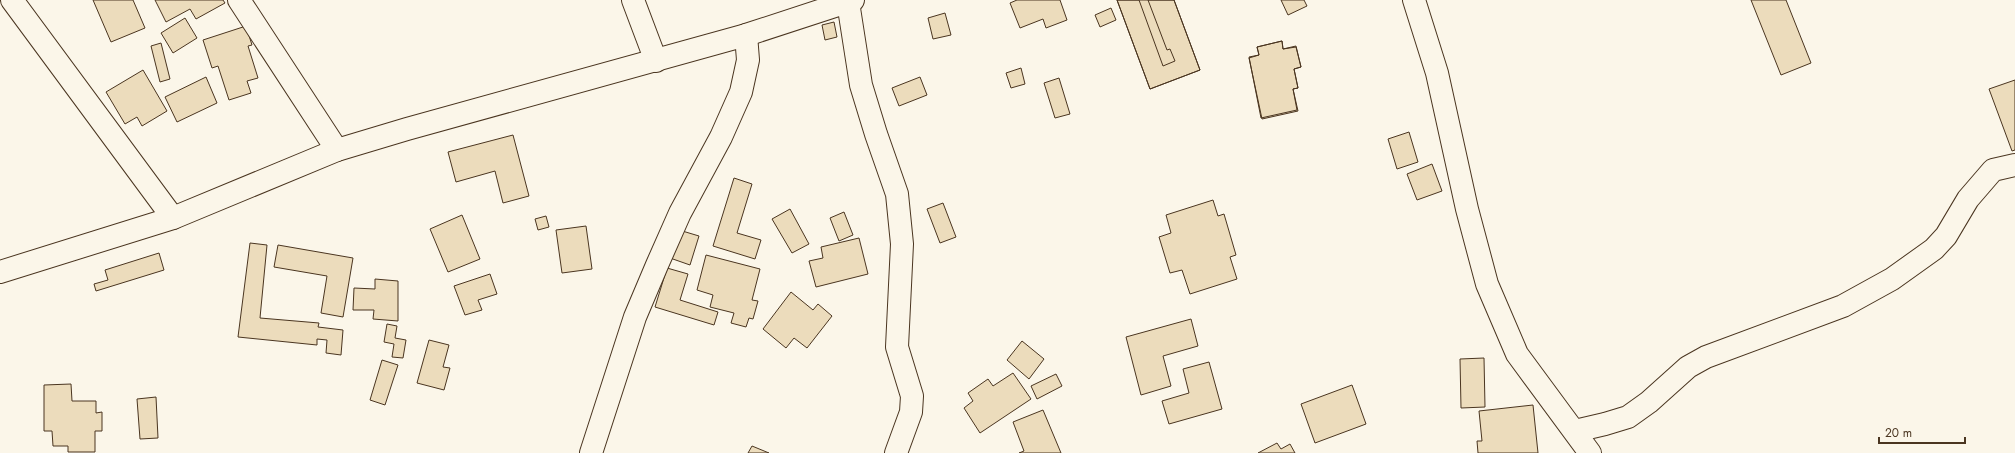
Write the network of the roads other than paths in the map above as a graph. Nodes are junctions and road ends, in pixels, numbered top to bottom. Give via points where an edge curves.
1 (12, 0) edge
2 (239, 0) edge
3 (633, 0) edge
4 (1414, 0) edge
5 (850, 1) edge
6 (746, 35) junction
7 (656, 61) junction
8 (337, 150) junction
9 (2015, 165) edge
10 (173, 218) junction
11 (0, 272) edge
12 (1575, 431) junction
13 (591, 453) edge
14 (896, 453) edge
15 (1590, 453) edge

1 - 10 street
2 - 8 street
3 - 7 street
4 - 12 street via 1437,73 1467,209 1487,284 1517,354
5 - 6 street
5 - 14 street via 862,85 897,194 899,208 902,244 897,347 912,396 911,412
6 - 7 street
6 - 13 street via 748,60 741,92 656,265 635,317
7 - 8 street
8 - 10 street
9 - 12 street via 1993,170 1968,199 1946,236 1892,279 1843,306 1706,357 1688,367 1628,417
10 - 11 street
12 - 15 street

